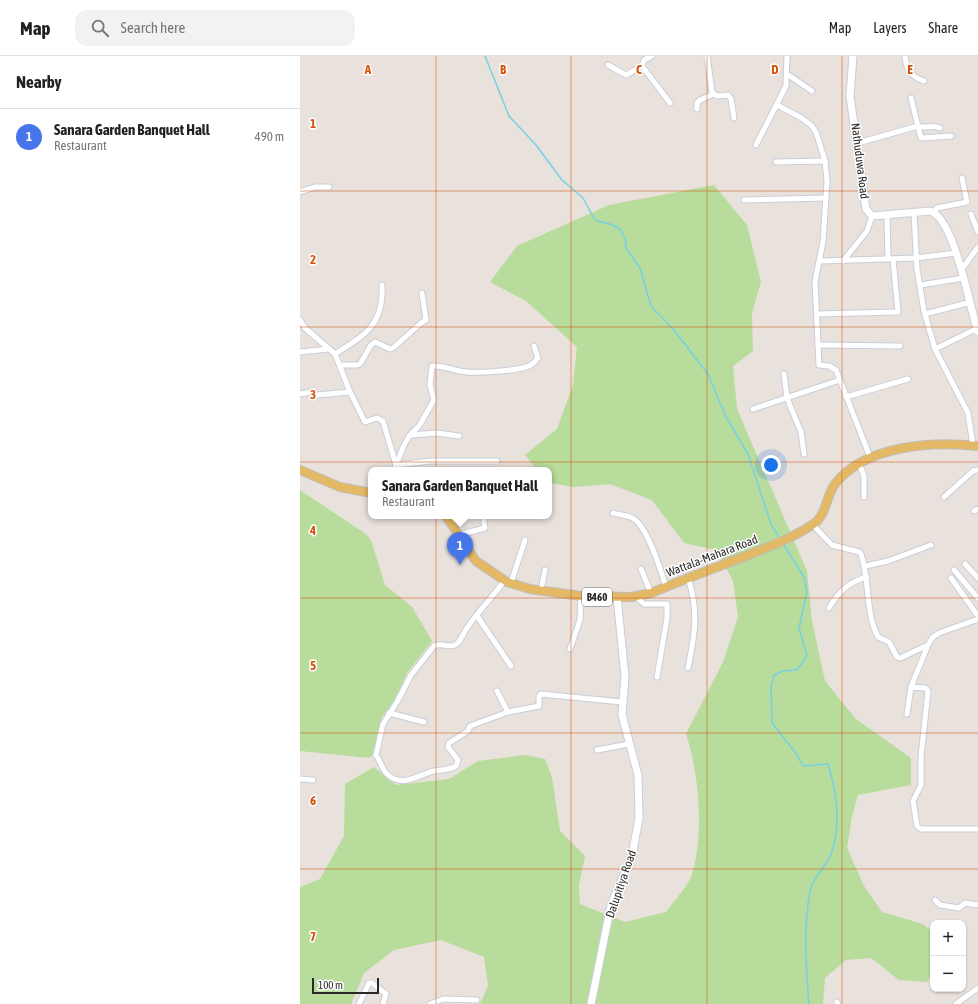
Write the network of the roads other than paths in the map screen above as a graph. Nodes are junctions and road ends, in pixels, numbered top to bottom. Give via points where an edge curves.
1 (652, 56) edge
2 (707, 56) edge
3 (787, 56) edge
4 (854, 56) edge
5 (905, 56) edge
6 (608, 65) dead end
7 (642, 66) junction
8 (787, 74) junction
9 (924, 82) dead end
10 (812, 91) dead end
11 (714, 94) junction
12 (911, 98) dead end
13 (670, 103) dead end
14 (777, 105) junction
15 (697, 109) dead end
16 (734, 118) dead end
17 (918, 126) junction
18 (940, 128) dead end
19 (952, 136) dead end
20 (858, 143) junction
21 (756, 145) dead end
22 (826, 161) junction
23 (776, 162) dead end
24 (962, 178) dead end
25 (329, 187) dead end
26 (300, 192) edge
27 (826, 198) junction
28 (744, 200) dead end
29 (934, 212) junction
30 (914, 213) junction
31 (971, 214) dead end
32 (872, 216) junction
33 (887, 216) junction
34 (978, 232) edge
35 (978, 247) edge
36 (956, 253) junction
37 (916, 258) junction
38 (891, 259) junction
39 (843, 260) junction
40 (820, 261) junction
41 (962, 269) junction
42 (964, 278) junction
43 (382, 285) dead end
44 (920, 285) junction
45 (422, 293) dead end
46 (971, 302) junction
47 (818, 314) junction
48 (925, 314) junction
49 (301, 323) edge
50 (978, 330) edge
51 (818, 344) junction
52 (534, 346) dead end
53 (900, 346) dead end
54 (935, 348) junction
55 (329, 349) junction
56 (300, 352) edge
57 (335, 354) junction
58 (340, 365) junction
59 (784, 374) dead end
60 (908, 379) dead end
61 (840, 380) junction
62 (350, 392) junction
63 (300, 394) edge
64 (846, 397) junction
65 (787, 398) junction
66 (753, 409) dead end
67 (410, 435) junction
68 (459, 436) dead end
69 (975, 445) edge
70 (804, 454) dead end
71 (870, 457) junction
72 (497, 461) dead end
73 (859, 463) junction
74 (395, 467) edge
75 (300, 470) edge
76 (978, 470) edge
77 (368, 492) edge
78 (864, 497) dead end
79 (944, 497) dead end
80 (612, 513) dead end
81 (448, 519) edge
82 (484, 519) edge
83 (813, 525) junction
84 (458, 535) junction
85 (525, 540) dead end
86 (931, 545) dead end
87 (966, 564) dead end
88 (866, 566) junction
89 (641, 569) dead end
90 (545, 570) dead end
91 (954, 570) dead end
92 (868, 577) junction
93 (688, 578) junction
94 (951, 578) dead end
95 (978, 578) edge
96 (508, 582) junction
97 (666, 587) junction
98 (541, 590) junction
99 (651, 593) junction
100 (581, 596) junction
101 (635, 596) junction
102 (617, 597) junction
103 (978, 598) edge
104 (830, 608) dead end
105 (477, 616) junction
106 (978, 618) edge
107 (928, 645) junction
108 (570, 649) dead end
109 (510, 666) dead end
110 (688, 668) dead end
111 (657, 677) dead end
112 (911, 687) junction
113 (497, 690) dead end
114 (622, 702) junction
115 (508, 712) junction
116 (389, 713) junction
117 (907, 714) dead end
118 (424, 722) dead end
119 (629, 744) junction
120 (598, 750) dead end
121 (300, 779) edge
122 (313, 780) dead end
123 (978, 829) edge
124 (935, 900) dead end
125 (978, 905) edge
126 (978, 988) edge
127 (476, 1000) dead end
128 (359, 1004) edge
129 (383, 1004) edge
130 (430, 1004) edge
131 (591, 1004) edge
132 (956, 1004) edge

1 - 7 street via 644,60
2 - 11 street
3 - 8 street
4 - 20 street, Nathuduwa Road via 850,96
5 - 9 street via 911,74
6 - 7 street via 626,75
7 - 13 street
8 - 10 street
8 - 14 street via 786,86
11 - 15 street via 700,100
11 - 16 street via 728,95
12 - 17 street
14 - 21 street
14 - 22 street via 811,125
17 - 18 street
17 - 19 street via 921,138
17 - 20 street
20 - 32 street, Nathuduwa Road via 864,200 866,209
22 - 23 street
22 - 27 street
24 - 29 street via 967,202 937,208
25 - 26 street via 315,186
27 - 28 street
27 - 40 street
29 - 30 street, Nathuduwa Road
29 - 36 street via 945,227
30 - 33 street, Nathuduwa Road
30 - 37 street
31 - 34 street
32 - 33 street, Nathuduwa Road
32 - 39 street via 867,232
33 - 38 street
35 - 41 street
36 - 37 street
36 - 41 street
37 - 38 street
37 - 44 street
38 - 39 street
38 - 47 street via 898,312
39 - 40 street
40 - 47 street via 815,281
41 - 42 street
42 - 44 street
42 - 46 street
43 - 57 street via 381,309 374,324 362,336
44 - 48 street
45 - 58 street via 426,320 393,348 375,342 360,364
46 - 48 street
46 - 50 street
47 - 51 street
48 - 54 street
49 - 55 street
50 - 54 street
51 - 53 street
51 - 61 street via 819,365 836,370
52 - 67 street via 538,358 526,367 472,372 432,366 430,385 434,400 419,426
54 - 69 street via 968,413
55 - 56 street
55 - 57 street
57 - 58 street
58 - 62 street
59 - 65 street
60 - 64 street
61 - 64 street
61 - 65 street
62 - 63 street
62 - 74 street via 365,422 377,418 383,421
64 - 71 street
65 - 66 street
65 - 70 street via 801,432
67 - 68 street via 437,433
67 - 74 street
69 - 71 main road, Wattala-Mahara Road / B460 via 951,444 896,449
71 - 73 main road, Wattala-Mahara Road / B460
72 - 74 street via 431,461
73 - 78 street via 864,476
73 - 83 main road, Wattala-Mahara Road / B460 via 836,483 828,495 824,513
75 - 77 main road via 340,487
76 - 79 street via 973,471
80 - 97 street via 633,518 637,522 649,541
81 - 84 main road, Wattala-Mahara Road / B460
82 - 84 street via 485,528
83 - 88 street via 832,545 859,552
83 - 93 main road, Wattala-Mahara Road / B460 via 791,538
84 - 96 main road, Wattala-Mahara Road / B460 via 476,561
85 - 96 street
86 - 88 street via 888,561
87 - 95 street
88 - 92 street
89 - 99 street
90 - 98 street
91 - 103 street
92 - 104 street via 845,587
92 - 107 street via 872,625 878,637 889,642 900,658
93 - 97 main road, Wattala-Mahara Road / B460
93 - 110 street via 694,597 696,623
94 - 106 street
96 - 98 main road, Wattala-Mahara Road / B460
96 - 105 street
97 - 99 main road, Wattala-Mahara Road / B460
98 - 100 main road, Wattala-Mahara Road / B460
99 - 101 main road, Wattala-Mahara Road / B460
100 - 102 main road, Wattala-Mahara Road / B460
100 - 108 street via 580,620
101 - 102 main road, Wattala-Mahara Road / B460
101 - 111 street via 644,604 667,604
102 - 114 street, Dalupitiya Road via 625,676
105 - 109 street
105 - 116 street via 457,644 453,646 438,643 434,646 411,674
106 - 107 street via 939,633
107 - 112 street
112 - 117 street
112 - 123 street via 925,688 928,691 921,757 921,785 913,801 917,826 921,829
113 - 115 street
114 - 115 street via 540,694 539,706 536,708
114 - 119 street, Dalupitiya Road via 622,715
115 - 116 street via 470,726 468,731 449,743 448,747 458,760 456,766 417,779 401,781 387,774 376,755 383,724
116 - 118 street
119 - 120 street
119 - 131 street, Dalupitiya Road via 640,789 639,818 632,856 611,905
121 - 122 street
124 - 125 street via 940,905 959,908 965,903
126 - 132 street
127 - 130 street via 443,999
128 - 129 street via 369,983 372,983 386,994

